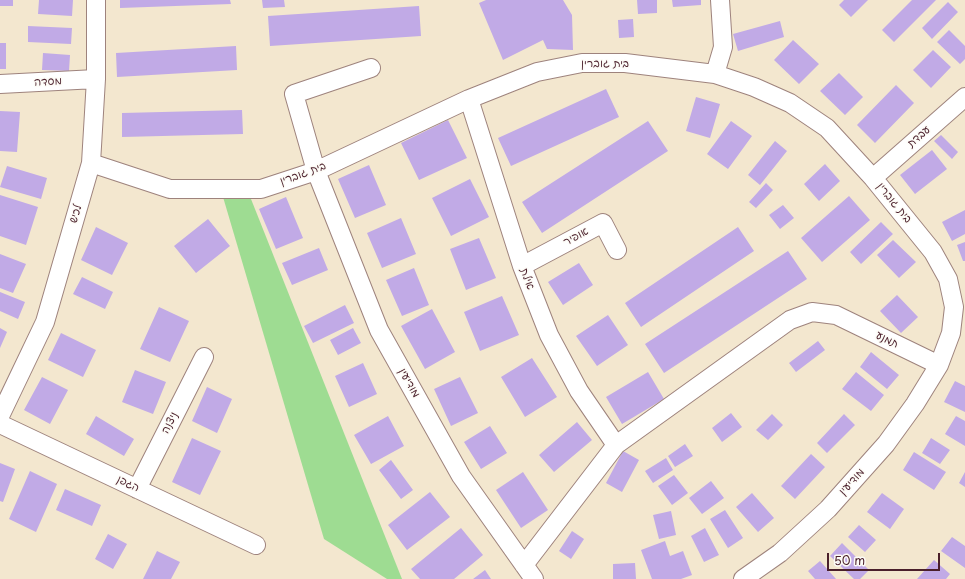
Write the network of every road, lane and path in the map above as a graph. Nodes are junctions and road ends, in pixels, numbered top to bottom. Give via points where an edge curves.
1 (96, 0) edge
2 (720, 0) edge
3 (371, 68) dead end
4 (715, 74) junction
5 (96, 79) junction
6 (0, 84) edge
7 (965, 97) edge
8 (469, 99) junction
9 (91, 163) junction
10 (316, 171) junction
11 (873, 178) junction
12 (617, 250) dead end
13 (522, 266) junction
14 (204, 357) dead end
15 (939, 365) junction
16 (0, 416) edge
17 (0, 424) edge
18 (616, 445) junction
19 (137, 489) junction
20 (256, 545) dead end
21 (529, 572) edge
22 (743, 579) edge

1 - 5 street, לכיש
2 - 4 street via 723,47
3 - 10 street, מודיעין via 294,94
4 - 8 street, בית גוברין via 625,63 582,63 537,72
4 - 11 street, בית גוברין via 754,86 790,103 827,128
5 - 6 street, מסדה
5 - 9 street, לכיש
7 - 11 street, עבדת
8 - 10 street, בית גוברין
8 - 13 street, אילת
9 - 10 street, בית גוברין via 170,189 261,189
9 - 16 street, לכיש via 45,322
10 - 21 street, מודיעין via 379,330 461,476
11 - 15 street, בית גוברין via 933,252 948,278 954,307 951,333
12 - 13 street, אופיר via 603,223
13 - 18 street, אילת via 549,335 578,391
14 - 19 street, ניצנה
15 - 18 street, תמנע via 836,316 812,312 790,320
15 - 22 street, מודיעין via 886,444 828,509 780,553
17 - 19 street, הגפן
18 - 21 street
19 - 20 street, הגפן

